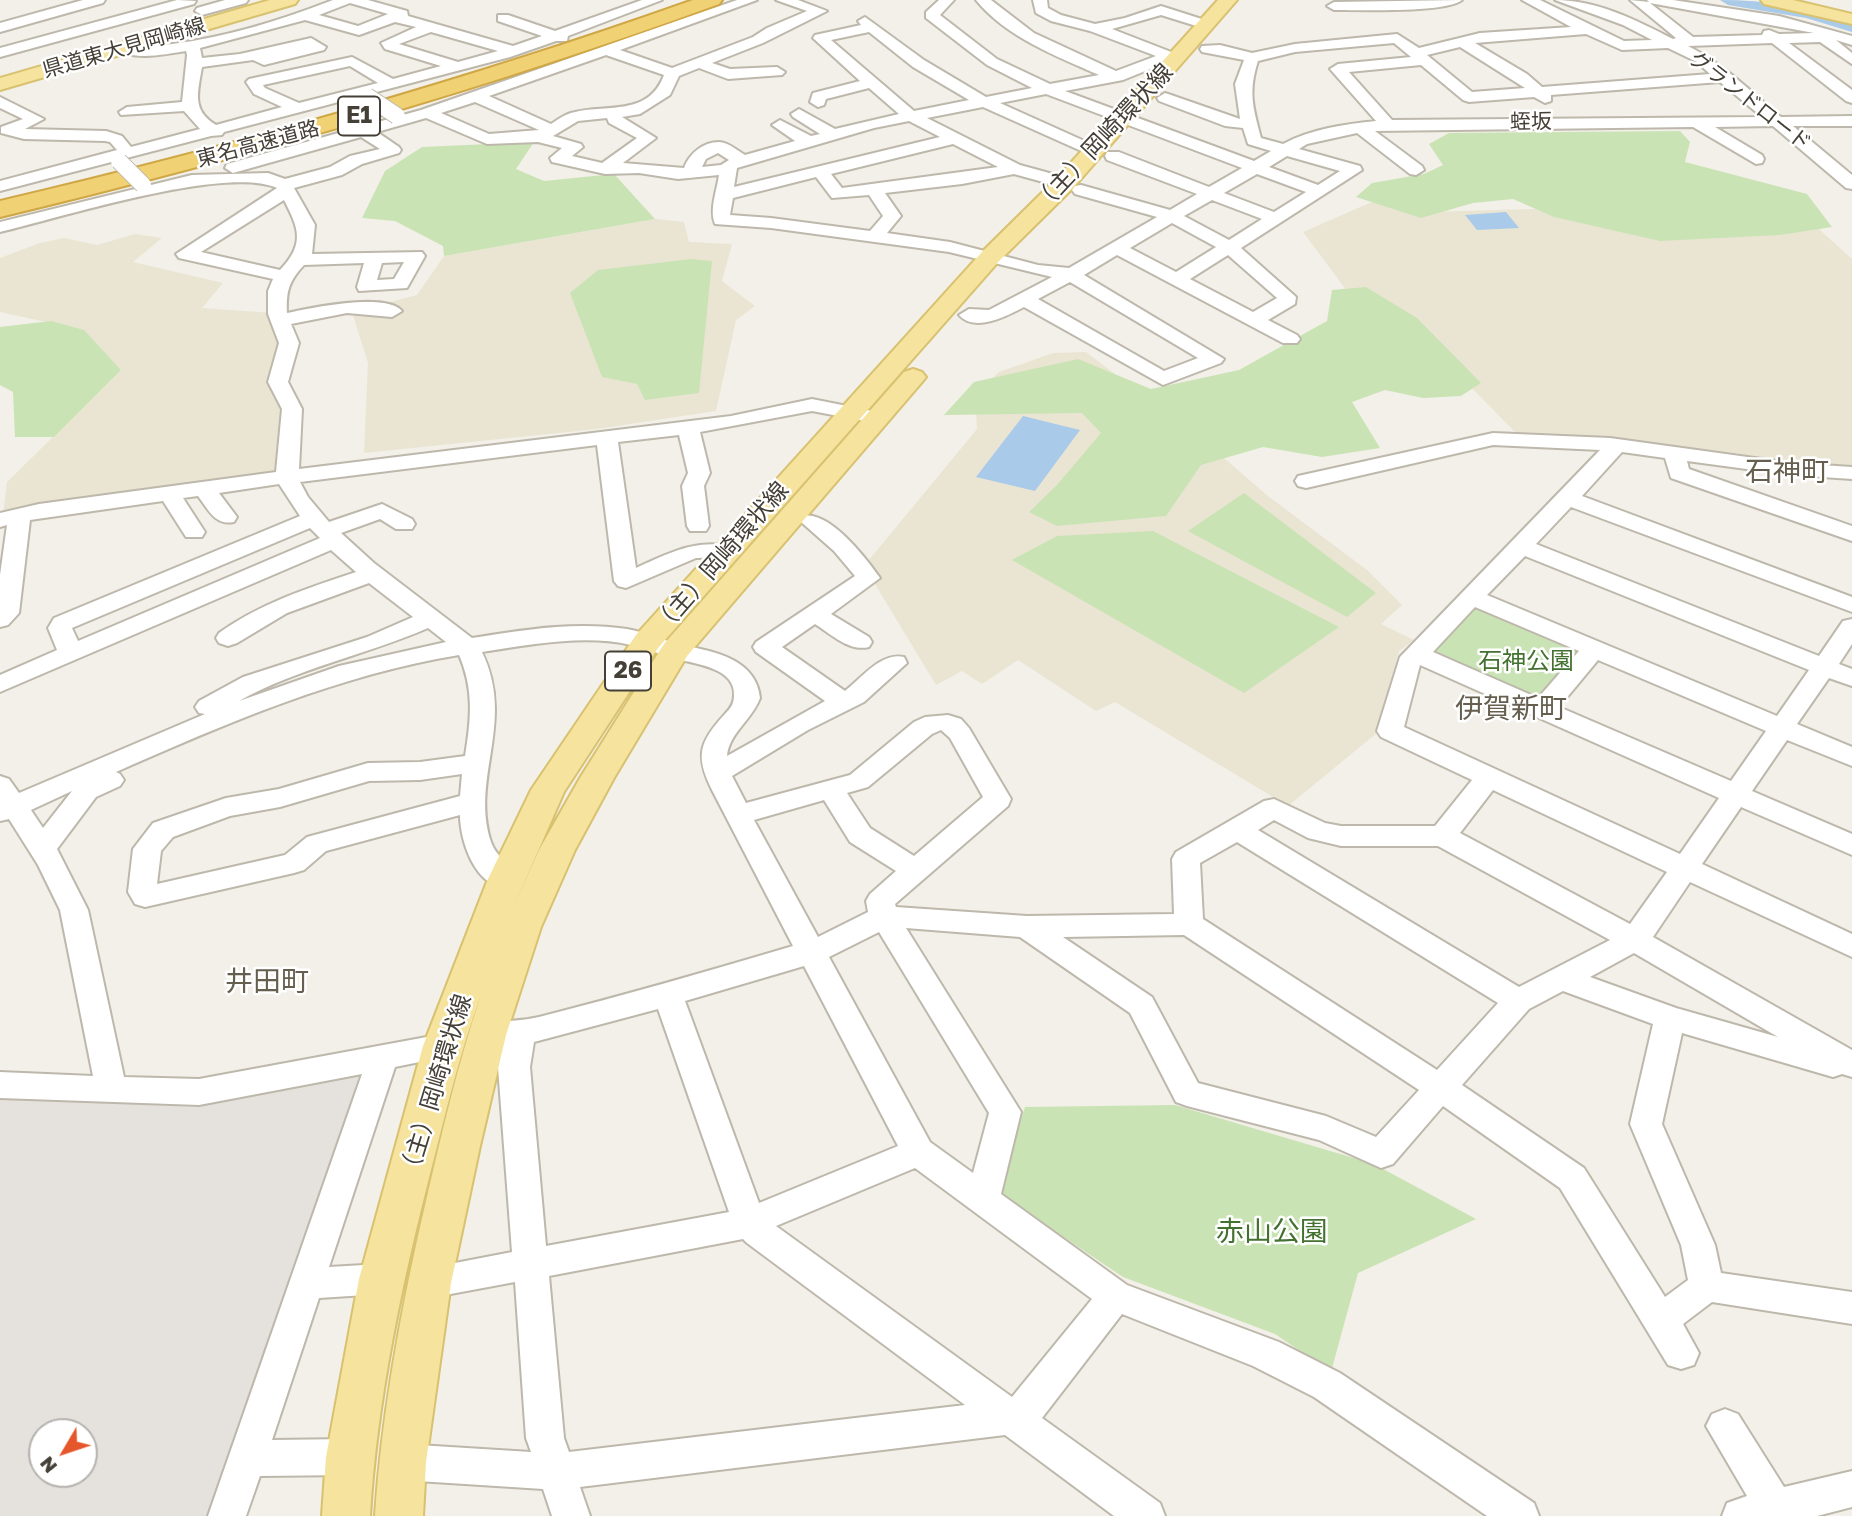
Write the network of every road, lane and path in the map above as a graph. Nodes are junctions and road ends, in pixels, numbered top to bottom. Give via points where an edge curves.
1 (98, 0) edge
2 (242, 0) edge
3 (289, 0) edge
4 (346, 0) edge
5 (353, 0) edge
6 (655, 0) edge
7 (690, 0) edge
8 (712, 0) edge
9 (783, 0) edge
10 (947, 0) edge
11 (983, 0) edge
12 (1040, 0) edge
13 (1228, 0) edge
14 (1252, 0) edge
15 (1455, 0) edge
16 (1529, 0) edge
17 (1562, 0) edge
18 (1637, 0) edge
19 (1654, 0) edge
20 (1770, 0) edge
21 (1776, 0) edge
22 (189, 1) edge
23 (743, 3) edge
24 (1409, 3) edge
25 (209, 16) junction
26 (308, 16) junction
27 (395, 17) junction
28 (1749, 17) dead end
29 (503, 18) dead end
30 (1852, 19) edge
31 (1361, 21) dead end
32 (788, 25) junction
33 (430, 27) junction
34 (0, 28) edge
35 (1095, 28) junction
36 (1587, 29) junction
37 (1207, 37) junction
38 (561, 38) junction
39 (1774, 38) junction
40 (0, 39) edge
41 (1852, 41) edge
42 (1463, 42) junction
43 (1684, 44) junction
44 (192, 45) junction
45 (746, 45) junction
46 (123, 48) junction
47 (16, 49) junction
48 (513, 51) junction
49 (600, 52) junction
50 (0, 53) edge
51 (257, 55) dead end
52 (1422, 56) junction
53 (1252, 58) junction
54 (1852, 60) edge
55 (1174, 61) junction
56 (197, 63) junction
57 (699, 63) junction
58 (458, 67) junction
59 (302, 72) junction
60 (671, 74) junction
61 (1116, 76) junction
62 (1444, 76) junction
63 (1726, 77) junction
64 (1418, 78) dead end
65 (873, 82) junction
66 (1378, 82) dead end
67 (0, 84) edge
68 (391, 84) junction
69 (1351, 85) junction
70 (1049, 90) junction
71 (1538, 92) junction
72 (1157, 93) junction
73 (1849, 93) edge
74 (358, 95) junction
75 (475, 96) junction
76 (0, 102) edge
77 (818, 102) dead end
78 (982, 103) junction
79 (191, 106) junction
80 (299, 109) junction
81 (127, 111) dead end
82 (428, 113) junction
83 (613, 113) junction
84 (799, 114) dead end
85 (911, 116) junction
86 (401, 118) junction
87 (1694, 121) junction
88 (1779, 121) junction
89 (1852, 121) edge
90 (1130, 122) junction
91 (1572, 122) junction
92 (1248, 124) junction
93 (780, 125) dead end
94 (1388, 125) junction
95 (1360, 127) junction
96 (3, 132) edge
97 (216, 132) junction
98 (365, 132) junction
99 (545, 133) junction
100 (834, 135) junction
101 (954, 139) junction
102 (809, 142) junction
103 (1288, 149) junction
104 (1104, 153) junction
105 (121, 158) junction
106 (1756, 159) dead end
107 (736, 165) junction
108 (1254, 168) junction
109 (605, 169) junction
110 (1014, 169) junction
111 (1416, 170) dead end
112 (820, 171) junction
113 (192, 180) junction
114 (1852, 184) edge
115 (1073, 187) junction
116 (147, 188) junction
117 (285, 188) junction
118 (1, 189) edge
119 (874, 190) junction
120 (1319, 191) junction
121 (1207, 194) junction
122 (723, 195) junction
123 (0, 209) edge
124 (1169, 215) junction
125 (1275, 218) junction
126 (0, 227) edge
127 (873, 238) junction
128 (1115, 247) junction
129 (1229, 247) junction
130 (375, 257) dead end
131 (299, 260) junction
132 (1003, 260) junction
133 (1068, 273) junction
134 (284, 276) junction
135 (1177, 279) junction
136 (1024, 299) junction
137 (391, 311) dead end
138 (969, 315) junction
139 (280, 320) junction
140 (1253, 320) junction
141 (1290, 339) dead end
142 (864, 414) junction
143 (688, 428) junction
144 (607, 438) junction
145 (1611, 444) junction
146 (1675, 452) junction
147 (1852, 473) edge
148 (286, 477) junction
149 (1306, 481) dead end
150 (204, 488) junction
151 (169, 493) junction
152 (1567, 498) junction
153 (226, 517) dead end
154 (9, 518) edge
155 (811, 521) dead end
156 (404, 524) dead end
157 (698, 526) dead end
158 (325, 530) junction
159 (194, 532) dead end
160 (1852, 534) edge
161 (1521, 546) junction
162 (726, 552) junction
163 (375, 573) junction
164 (1471, 597) junction
165 (1852, 605) edge
166 (816, 614) junction
167 (432, 618) junction
168 (0, 620) edge
169 (1852, 626) edge
170 (228, 638) dead end
171 (860, 642) dead end
172 (467, 646) junction
173 (661, 646) junction
174 (1594, 649) junction
175 (1416, 654) junction
176 (895, 663) dead end
177 (1823, 667) junction
178 (1852, 678) edge
179 (0, 684) edge
180 (844, 702) junction
181 (1542, 710) junction
182 (203, 724) junction
183 (1782, 729) junction
184 (1852, 757) edge
185 (478, 763) junction
186 (718, 773) junction
187 (1489, 776) junction
188 (831, 789) junction
189 (1737, 795) junction
190 (5, 801) edge
191 (473, 802) junction
192 (738, 815) junction
193 (1238, 830) junction
194 (1443, 836) junction
195 (1852, 845) edge
196 (41, 847) junction
197 (1685, 868) junction
198 (916, 870) junction
199 (506, 879) junction
200 (884, 917) junction
201 (1189, 924) junction
202 (1027, 928) junction
203 (1635, 940) junction
204 (1852, 946) edge
205 (812, 952) junction
206 (1561, 978) junction
207 (668, 995) junction
208 (1518, 1001) junction
209 (1670, 1018) junction
210 (520, 1034) junction
211 (487, 1035) junction
212 (443, 1046) junction
213 (383, 1058) junction
214 (1852, 1065) edge
215 (1852, 1071) edge
216 (0, 1085) edge
217 (1441, 1088) junction
218 (111, 1089) junction
219 (918, 1152) junction
220 (982, 1201) junction
221 (750, 1223) junction
222 (530, 1264) junction
223 (381, 1279) junction
224 (429, 1283) junction
225 (305, 1284) junction
226 (1707, 1286) junction
227 (1115, 1296) junction
228 (1852, 1308) edge
229 (1661, 1320) junction
230 (1681, 1353) dead end
231 (1009, 1417) junction
232 (1725, 1426) dead end
233 (350, 1457) junction
234 (246, 1458) junction
235 (402, 1462) junction
236 (556, 1472) junction
237 (1852, 1489) edge
238 (1758, 1511) edge
239 (227, 1516) edge
240 (346, 1516) edge
241 (399, 1516) edge
242 (571, 1516) edge
243 (1146, 1516) edge
244 (1520, 1516) edge

1 - 34 street
2 - 25 street
3 - 25 main road, 県道東大見岡崎線
4 - 26 street
5 - 27 street via 402,14
6 - 38 street
7 - 118 highway, 東名高速道路 / E1 via 348,111 171,159
8 - 123 highway, 東名高速道路 / E1 via 573,50 357,117
9 - 32 street via 820,11
10 - 70 street via 931,15 992,62
11 - 61 street via 1006,21 1048,46
12 - 35 street via 1041,10 1056,18
13 - 37 main road, （主）岡崎環状線 / 26
14 - 37 main road, （主）岡崎環状線 / 26
15 - 24 street
16 - 36 street
17 - 43 street, グランドロード
18 - 43 street
19 - 41 street via 1758,16
20 - 21 main road
21 - 30 main road
22 - 25 street
22 - 47 street
23 - 32 street
23 - 49 street
24 - 31 street via 1339,7
25 - 46 main road, 県道東大見岡崎線
26 - 27 street via 359,32
26 - 44 street
27 - 33 street
28 - 39 street
29 - 38 street
32 - 45 street
33 - 48 street
33 - 58 street via 388,43
35 - 37 street via 1161,10
35 - 55 street
36 - 42 street
36 - 43 street via 1622,46
37 - 53 street via 1220,49
37 - 55 main road, （主）岡崎環状線 / 26
37 - 72 main road, （主）岡崎環状線 / 26
38 - 48 street
39 - 43 street
39 - 54 street via 1823,37
39 - 73 street
40 - 47 street
42 - 52 street
42 - 71 street via 1522,77
43 - 63 street, グランドロード
44 - 46 street via 139,52
44 - 56 street
45 - 57 street
45 - 57 street via 769,53 778,76 728,74
46 - 67 main road, 県道東大見岡崎線
47 - 50 street
48 - 58 street
49 - 60 street
49 - 75 street
51 - 56 street
52 - 53 street via 1397,38 1295,48
52 - 62 street
52 - 69 street via 1338,69
53 - 92 street via 1243,84
55 - 61 street via 1159,60
55 - 72 main road, （主）岡崎環状線 / 26
56 - 79 street via 189,86
57 - 60 street
58 - 68 street
59 - 68 street via 352,61
59 - 74 street
59 - 80 street via 254,82 259,91
60 - 83 street via 665,92 634,111
61 - 70 street
61 - 72 street
62 - 64 street
62 - 71 street via 1469,97
63 - 71 street
63 - 88 street, グランドロード
65 - 77 street via 818,96
65 - 78 street via 820,38 869,24 938,79
65 - 85 street
66 - 69 street
68 - 74 street
69 - 94 street
70 - 78 street
70 - 90 street
71 - 91 street
72 - 90 main road, （主）岡崎環状線 / 26
72 - 92 street via 1231,123
74 - 80 street
74 - 86 street, bridge
75 - 82 street
75 - 99 street
76 - 96 street via 36,119
78 - 85 street
78 - 104 street
79 - 81 street
79 - 97 street via 197,119
80 - 97 street
82 - 86 street
82 - 99 street via 487,139
83 - 99 street via 574,117
83 - 109 street via 615,120 648,138
84 - 100 street
85 - 100 street
85 - 101 street
86 - 98 street
87 - 88 street, 蛭坂
87 - 91 street, 蛭坂
87 - 106 street
88 - 89 street, 蛭坂
88 - 114 street, グランドロード
90 - 104 main road, （主）岡崎環状線 / 26
90 - 108 street
91 - 94 street, 蛭坂
92 - 103 street via 1254,141
93 - 102 street
94 - 95 street, 蛭坂
95 - 103 street, 蛭坂 via 1312,137
95 - 111 street
96 - 105 street via 106,136 116,139
97 - 105 street
98 - 113 street
98 - 117 street via 393,150
99 - 109 street via 575,146 558,158
100 - 102 street
101 - 110 street
101 - 112 street
102 - 107 street
103 - 108 street, 蛭坂
103 - 120 street via 1354,170
104 - 115 main road, （主）岡崎環状線 / 26
104 - 121 street
105 - 116 street, bridge
105 - 118 street
107 - 109 street via 677,174
107 - 122 street
108 - 120 street
108 - 121 street, 蛭坂
110 - 115 street
110 - 119 street
112 - 119 street via 838,194
112 - 122 street
113 - 116 street
113 - 117 street via 268,177
115 - 124 street
115 - 132 main road, （主）岡崎環状線 / 26
116 - 126 street
117 - 131 street via 306,226
117 - 134 street via 185,254
119 - 127 street via 892,216
120 - 125 street
121 - 124 street, 蛭坂
121 - 125 street
122 - 127 street via 721,220
124 - 128 street
124 - 129 street
125 - 129 street
127 - 132 street via 950,247
128 - 133 street
128 - 135 street
129 - 135 street
129 - 140 street via 1288,300
130 - 131 street
131 - 134 street
132 - 133 street
132 - 138 main road, （主）岡崎環状線 / 26
132 - 142 main road, （主）岡崎環状線 / 26
133 - 136 street
133 - 136 street via 1214,359 1163,379
134 - 139 street via 277,291
135 - 140 street
136 - 138 street via 992,316
137 - 139 street via 347,307
138 - 142 main road, （主）岡崎環状線 / 26
139 - 148 street via 289,343 278,382 292,409
140 - 141 street
142 - 143 street via 812,405
142 - 162 main road, （主）岡崎環状線 / 26
142 - 173 main road, （主）岡崎環状線 / 26
143 - 144 street
143 - 157 street via 699,472 694,486
144 - 148 street
144 - 162 street via 626,581 692,551
145 - 146 street
145 - 149 street via 1493,439
145 - 152 street via 1611,453
146 - 147 street
146 - 160 street via 1679,473
148 - 150 street
148 - 158 street via 299,503
150 - 151 street
150 - 153 street
151 - 154 street
151 - 159 street
152 - 161 street
152 - 165 street
154 - 168 street via 7,613
155 - 166 street via 842,546 868,578
156 - 158 street via 382,511
158 - 163 street
158 - 179 street
161 - 164 street
161 - 177 street
162 - 173 main road, （主）岡崎環状線 / 26
163 - 167 street
163 - 170 street via 244,625
164 - 174 street
164 - 175 street
166 - 171 street
166 - 180 street via 765,647
167 - 172 street
167 - 182 street via 253,683 195,714
169 - 177 street
172 - 173 street via 556,636 627,636
172 - 182 street via 329,677
172 - 185 street via 482,687
173 - 186 street via 729,665 743,680 747,692 742,712 715,747
173 - 199 main road, （主）岡崎環状線 / 26 via 548,790
173 - 211 main road, （主）岡崎環状線 / 26 via 523,927
174 - 181 street
174 - 183 street
175 - 181 street
175 - 187 street via 1409,662 1390,731
176 - 180 street
177 - 178 street
177 - 183 street
180 - 186 street
181 - 189 street
182 - 190 street
182 - 196 street via 203,738 87,791
183 - 184 street
183 - 189 street
185 - 191 street
185 - 191 street via 368,772 226,807 163,830 147,849 142,892 145,897 294,863 317,844
186 - 192 street
187 - 194 street
187 - 197 street
188 - 192 street
188 - 198 street via 860,835
188 - 198 street via 859,781 934,722 953,725 998,799
189 - 195 street
189 - 197 street
190 - 196 street
191 - 199 street via 483,859
192 - 205 street
193 - 194 street via 1274,808 1318,831 1341,836
193 - 201 street via 1186,859
193 - 208 street
194 - 203 street
196 - 218 street via 74,910
197 - 203 street
197 - 204 street
198 - 200 street via 880,901
199 - 212 main road, （主）岡崎環状線 / 26
200 - 202 street
200 - 205 street
200 - 220 street via 1005,1112
201 - 202 street
201 - 217 street
202 - 217 street via 1141,1005 1187,1093 1326,1129 1381,1154
203 - 206 street
203 - 214 street
205 - 207 street
205 - 219 street
206 - 208 street
206 - 209 street
207 - 210 street
207 - 221 street
208 - 217 street
209 - 215 street
209 - 226 street via 1646,1124 1698,1245
210 - 211 street
210 - 222 street via 514,1068
211 - 224 main road, （主）岡崎環状線 / 26
212 - 213 street
212 - 223 main road, （主）岡崎環状線 / 26
213 - 218 street via 199,1092
213 - 225 street
216 - 218 street
217 - 229 street via 1572,1178
219 - 220 street
219 - 221 street
220 - 227 street
221 - 222 street
221 - 231 street
222 - 224 street
222 - 236 street via 545,1438
223 - 225 street
223 - 233 main road, （主）岡崎環状線 / 26
224 - 235 main road, （主）岡崎環状線 / 26
225 - 234 street
226 - 228 street
226 - 229 street
227 - 231 street via 1027,1408
227 - 244 street via 1266,1354 1327,1385
229 - 230 street
231 - 236 street
231 - 243 street
232 - 238 street
233 - 234 street
233 - 240 main road, （主）岡崎環状線 / 26
234 - 239 street
235 - 236 street
235 - 241 main road, （主）岡崎環状線 / 26
236 - 242 street
237 - 238 street

